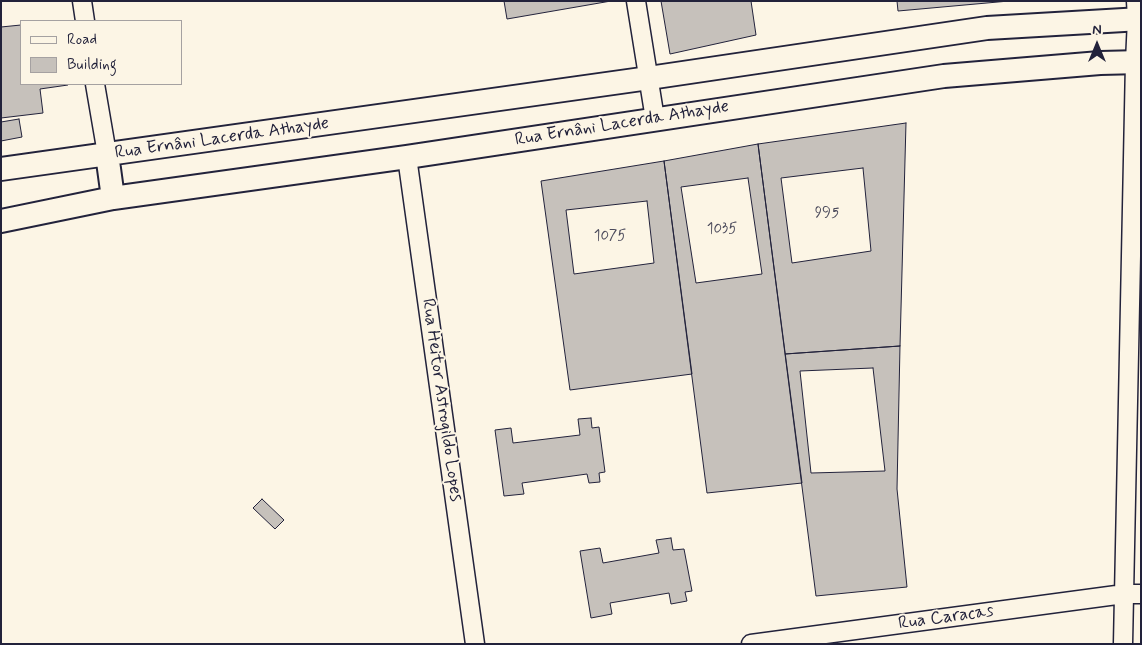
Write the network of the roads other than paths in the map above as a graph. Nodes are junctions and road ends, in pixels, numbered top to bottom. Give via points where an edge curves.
1 (82, 1) edge
2 (636, 1) edge
3 (1138, 13) edge
4 (85, 20) edge
5 (1138, 62) edge
6 (648, 78) junction
7 (95, 85) edge
8 (654, 120) junction
9 (107, 154) junction
10 (407, 157) junction
11 (1, 169) edge
12 (113, 198) junction
13 (1, 221) edge
14 (1132, 594) edge
15 (475, 644) edge
16 (751, 644) edge
17 (1123, 644) edge

1 - 4 street
2 - 6 street
3 - 5 street
3 - 6 street, Rua Ernâni Lacerda Athayde via 987,28
5 - 8 street, Rua Ernâni Lacerda Athayde via 1100,62 944,76
5 - 14 street
6 - 8 street
6 - 9 street, Rua Ernâni Lacerda Athayde
7 - 9 street
8 - 10 street, Rua Ernâni Lacerda Athayde
9 - 11 street
9 - 12 street, Rua Ernâni Lacerda Athayde
10 - 12 street, Rua Ernâni Lacerda Athayde
10 - 15 street, Rua Heitor Astrogildo Lopes
12 - 13 street
14 - 16 street, Rua Caracas
14 - 17 street

